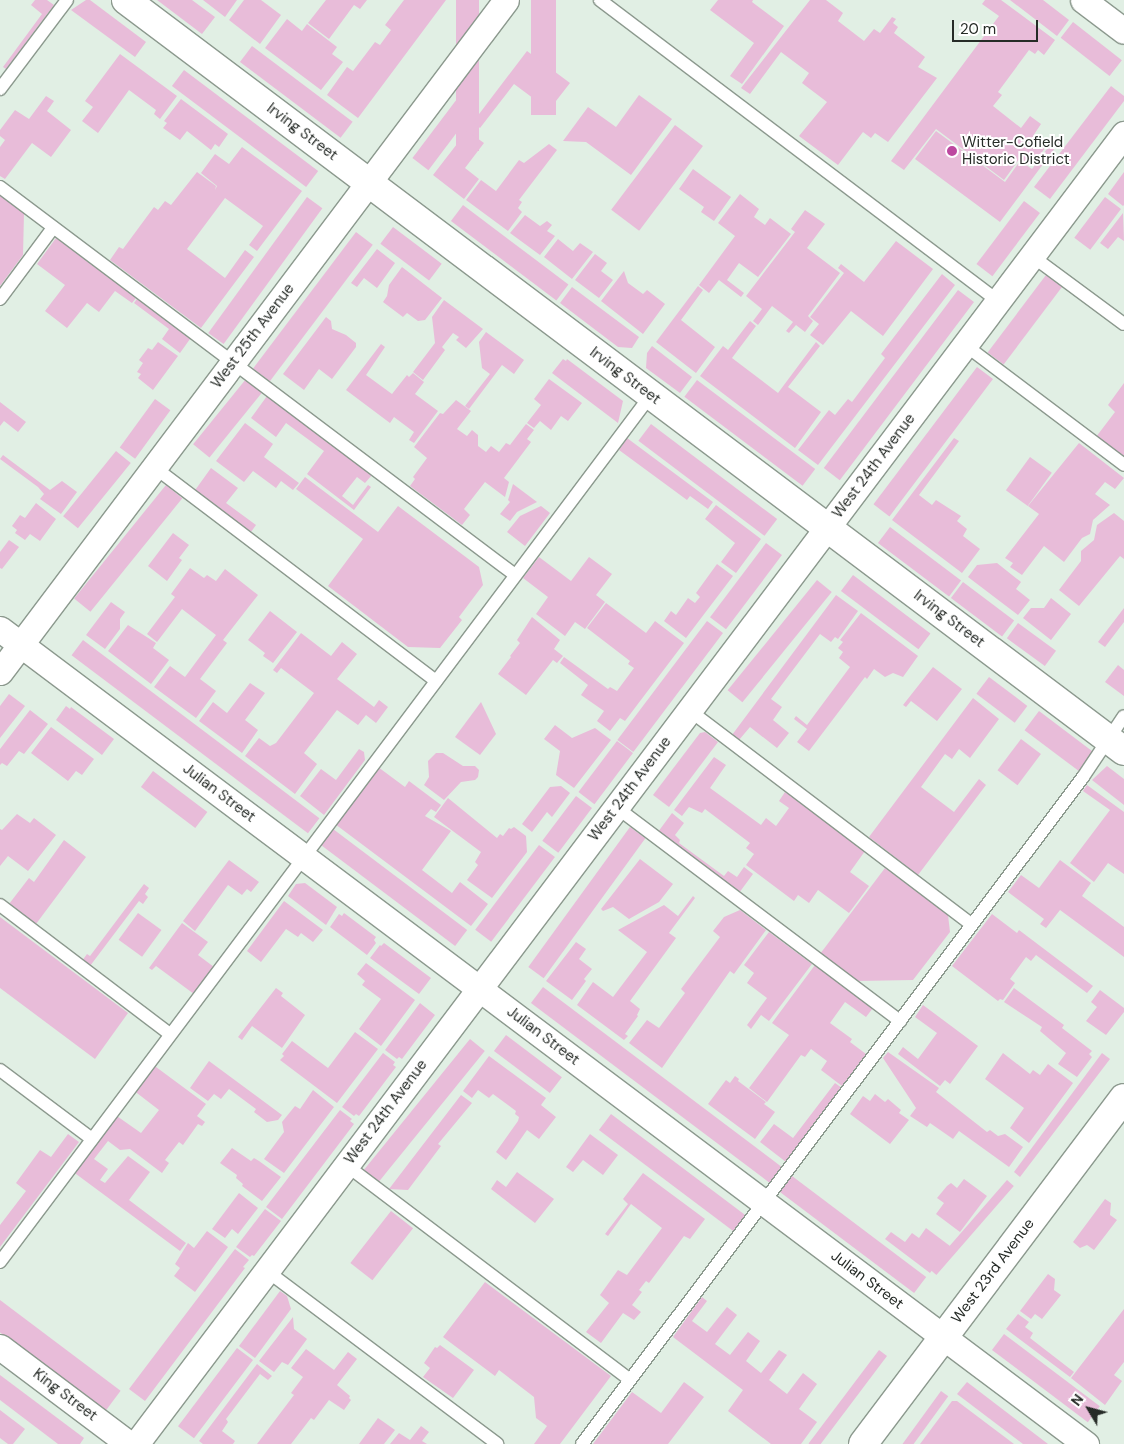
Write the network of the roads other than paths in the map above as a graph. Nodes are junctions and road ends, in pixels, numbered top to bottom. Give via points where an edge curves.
1 (67, 0) edge
2 (126, 0) edge
3 (506, 0) edge
4 (600, 0) edge
5 (1083, 0) edge
6 (1124, 31) edge
7 (0, 89) edge
8 (1124, 134) edge
9 (369, 183) junction
10 (0, 187) edge
11 (53, 228) junction
12 (1032, 256) junction
13 (0, 299) edge
14 (998, 301) junction
15 (1124, 324) edge
16 (965, 345) junction
17 (233, 362) junction
18 (651, 395) junction
19 (1124, 465) edge
20 (154, 467) junction
21 (827, 528) junction
22 (515, 575) junction
23 (0, 629) edge
24 (21, 644) junction
25 (0, 672) edge
26 (436, 680) junction
27 (689, 710) junction
28 (1124, 716) edge
29 (1116, 745) edge
30 (616, 807) junction
31 (304, 857) junction
32 (0, 906) edge
33 (972, 924) junction
34 (479, 988) junction
35 (900, 1021) junction
36 (170, 1034) junction
37 (0, 1070) edge
38 (1121, 1108) edge
39 (92, 1139) junction
40 (346, 1165) junction
41 (764, 1202) junction
42 (0, 1262) edge
43 (267, 1270) junction
44 (943, 1337) junction
45 (0, 1347) edge
46 (630, 1380) junction
47 (129, 1444) edge
48 (136, 1444) edge
49 (497, 1444) edge
50 (582, 1444) edge
51 (863, 1444) edge
52 (1086, 1444) edge

1 - 7 lane
2 - 9 street, Irving Street
3 - 9 street, West 25th Avenue
4 - 14 lane
5 - 6 street
8 - 12 street, West 24th Avenue
9 - 17 street, West 25th Avenue
9 - 18 street, Irving Street
10 - 11 lane
11 - 13 lane
11 - 17 lane
12 - 14 street, West 24th Avenue
12 - 15 lane
14 - 16 street, West 24th Avenue
16 - 19 lane
16 - 21 street, West 24th Avenue
17 - 20 street, West 25th Avenue
17 - 22 lane
18 - 21 street, Irving Street
18 - 22 lane
20 - 24 street, West 25th Avenue
20 - 26 lane
21 - 27 street, West 24th Avenue
21 - 29 street, Irving Street
22 - 26 lane
23 - 24 street, Julian Street
24 - 25 street, West 25th Avenue
24 - 31 street, Julian Street
26 - 31 lane
27 - 30 street, West 24th Avenue
27 - 33 lane
28 - 29 lane
29 - 33 lane via 1083,777
30 - 34 street, West 24th Avenue
30 - 35 lane
31 - 34 street, Julian Street
31 - 36 lane
32 - 36 lane
33 - 35 lane
34 - 40 street, West 24th Avenue
34 - 41 street, Julian Street
35 - 41 lane
36 - 39 lane
37 - 39 lane
38 - 44 street, West 23rd Avenue
39 - 42 lane
40 - 43 street, West 24th Avenue
40 - 46 lane
41 - 44 street, Julian Street
41 - 46 lane
43 - 48 street, West 24th Avenue
43 - 49 lane
44 - 51 street, West 23rd Avenue
44 - 52 street, Julian Street
45 - 47 street, King Street
46 - 50 lane

